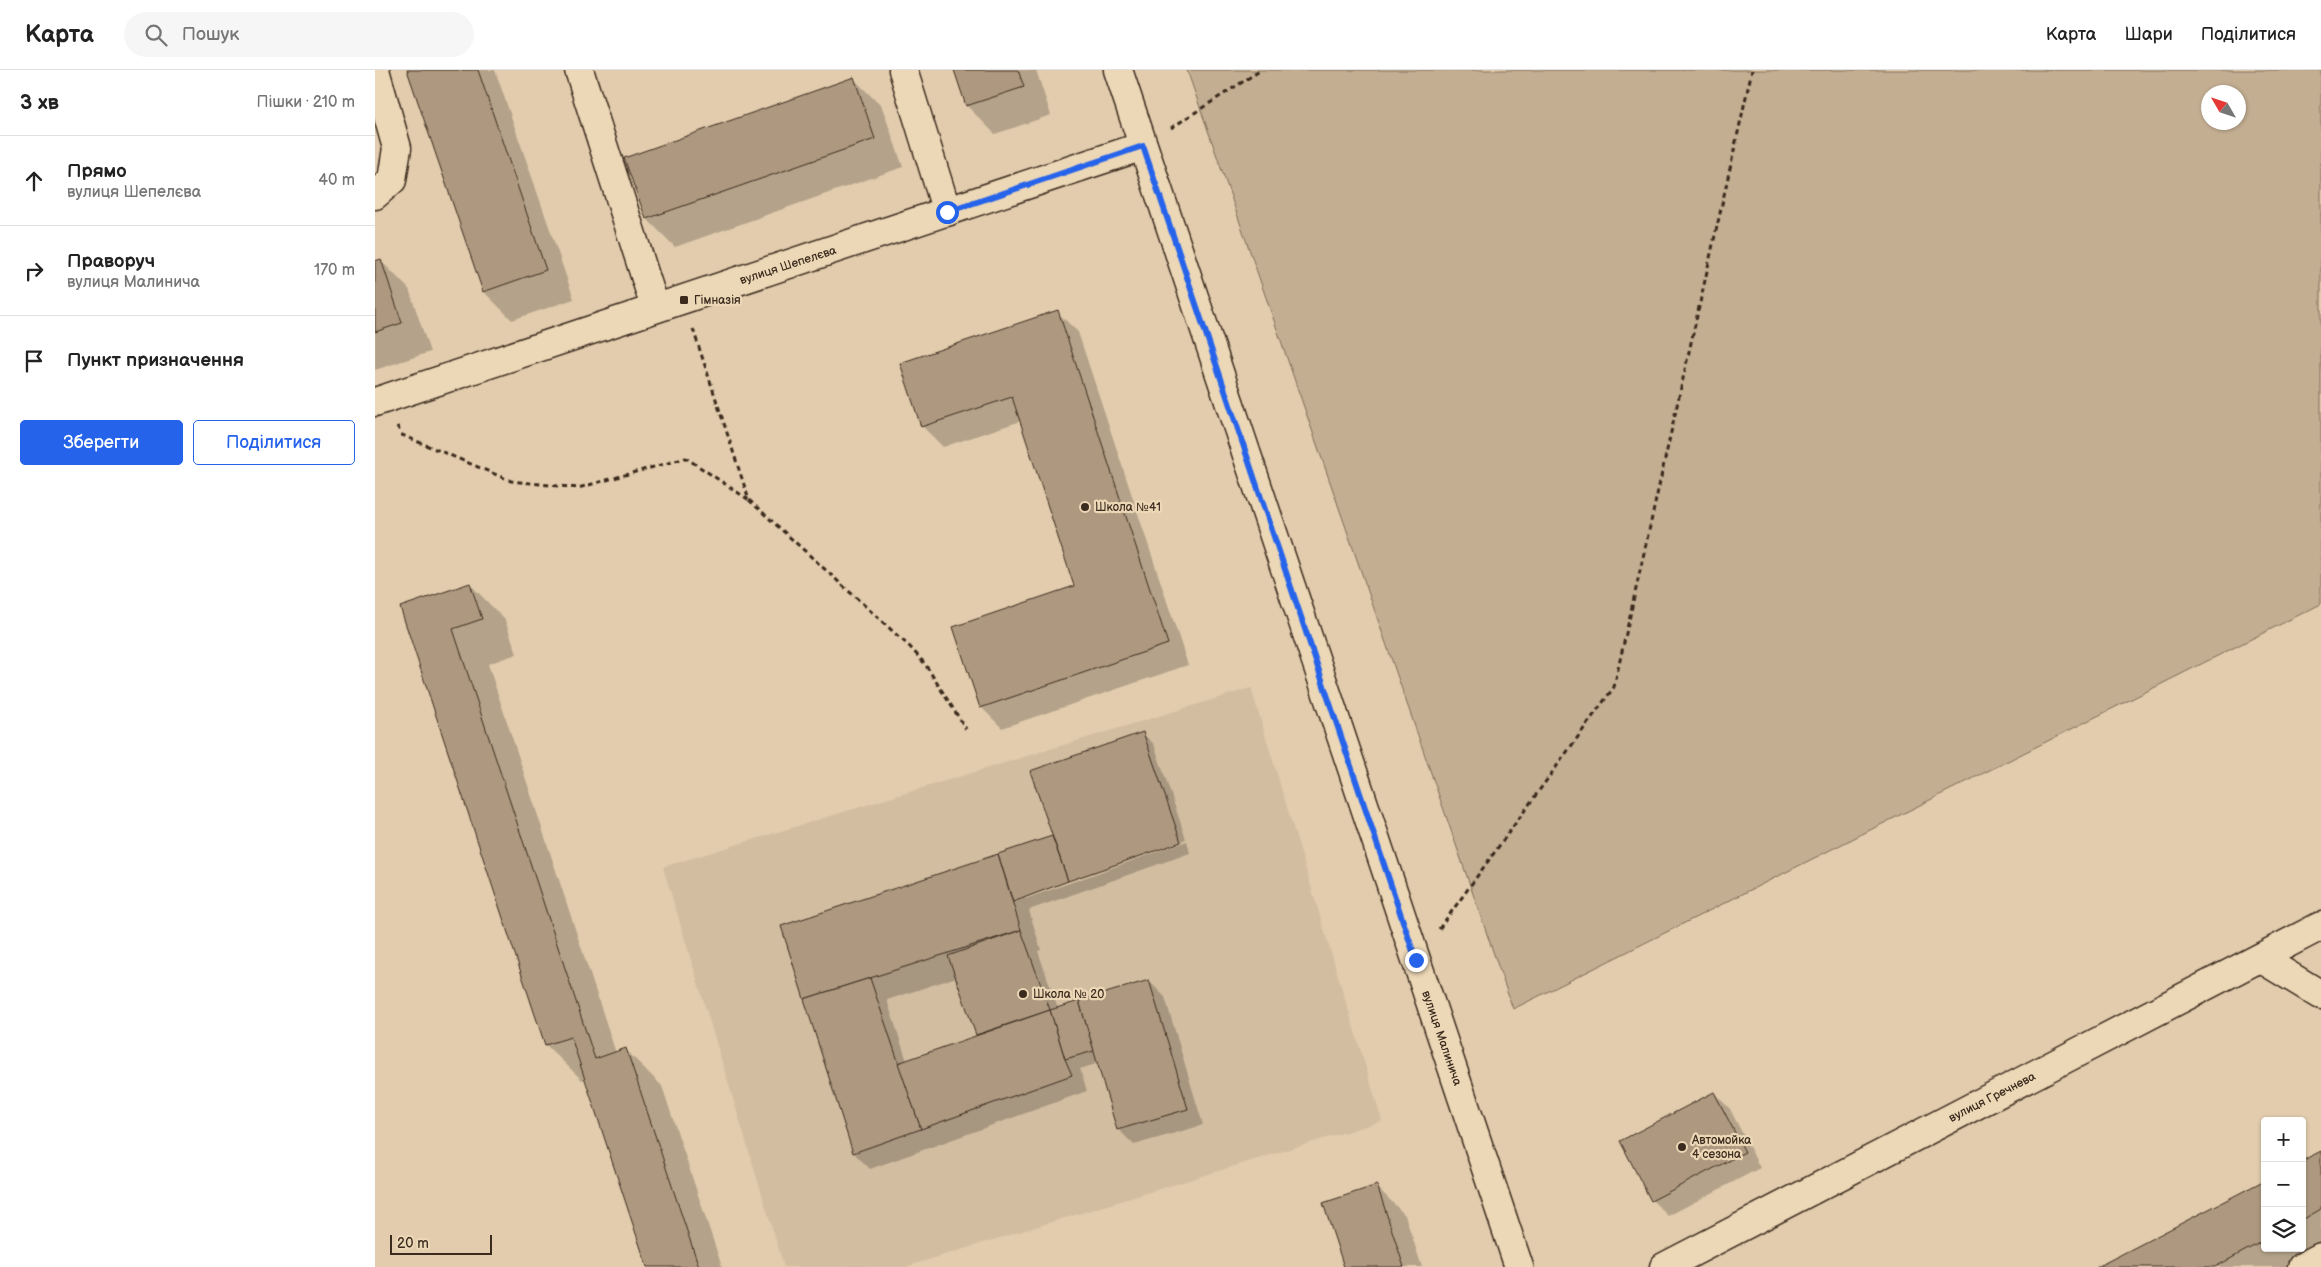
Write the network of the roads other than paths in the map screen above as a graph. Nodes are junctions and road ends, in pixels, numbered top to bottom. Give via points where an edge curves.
1 (375, 70) edge
2 (903, 70) edge
3 (1118, 70) edge
4 (584, 71) edge
5 (1143, 146) junction
6 (375, 195) edge
7 (947, 212) junction
8 (655, 307) junction
9 (378, 401) edge
10 (2321, 926) edge
11 (2260, 958) junction
12 (2321, 995) edge
13 (2321, 1256) edge
14 (1519, 1267) edge
15 (1664, 1267) edge
16 (2302, 1267) edge

1 - 6 street via 397,148 392,180
2 - 7 street
3 - 5 street, вулиця Малинича
4 - 8 street
5 - 7 street, вулиця Шепелєва
5 - 14 street, вулиця Малинича
7 - 8 street, вулиця Шепелєва
8 - 9 street, вулиця Шепелєва
10 - 11 street, вулиця Гречнева
11 - 12 street
11 - 15 street, вулиця Гречнева
13 - 16 street

